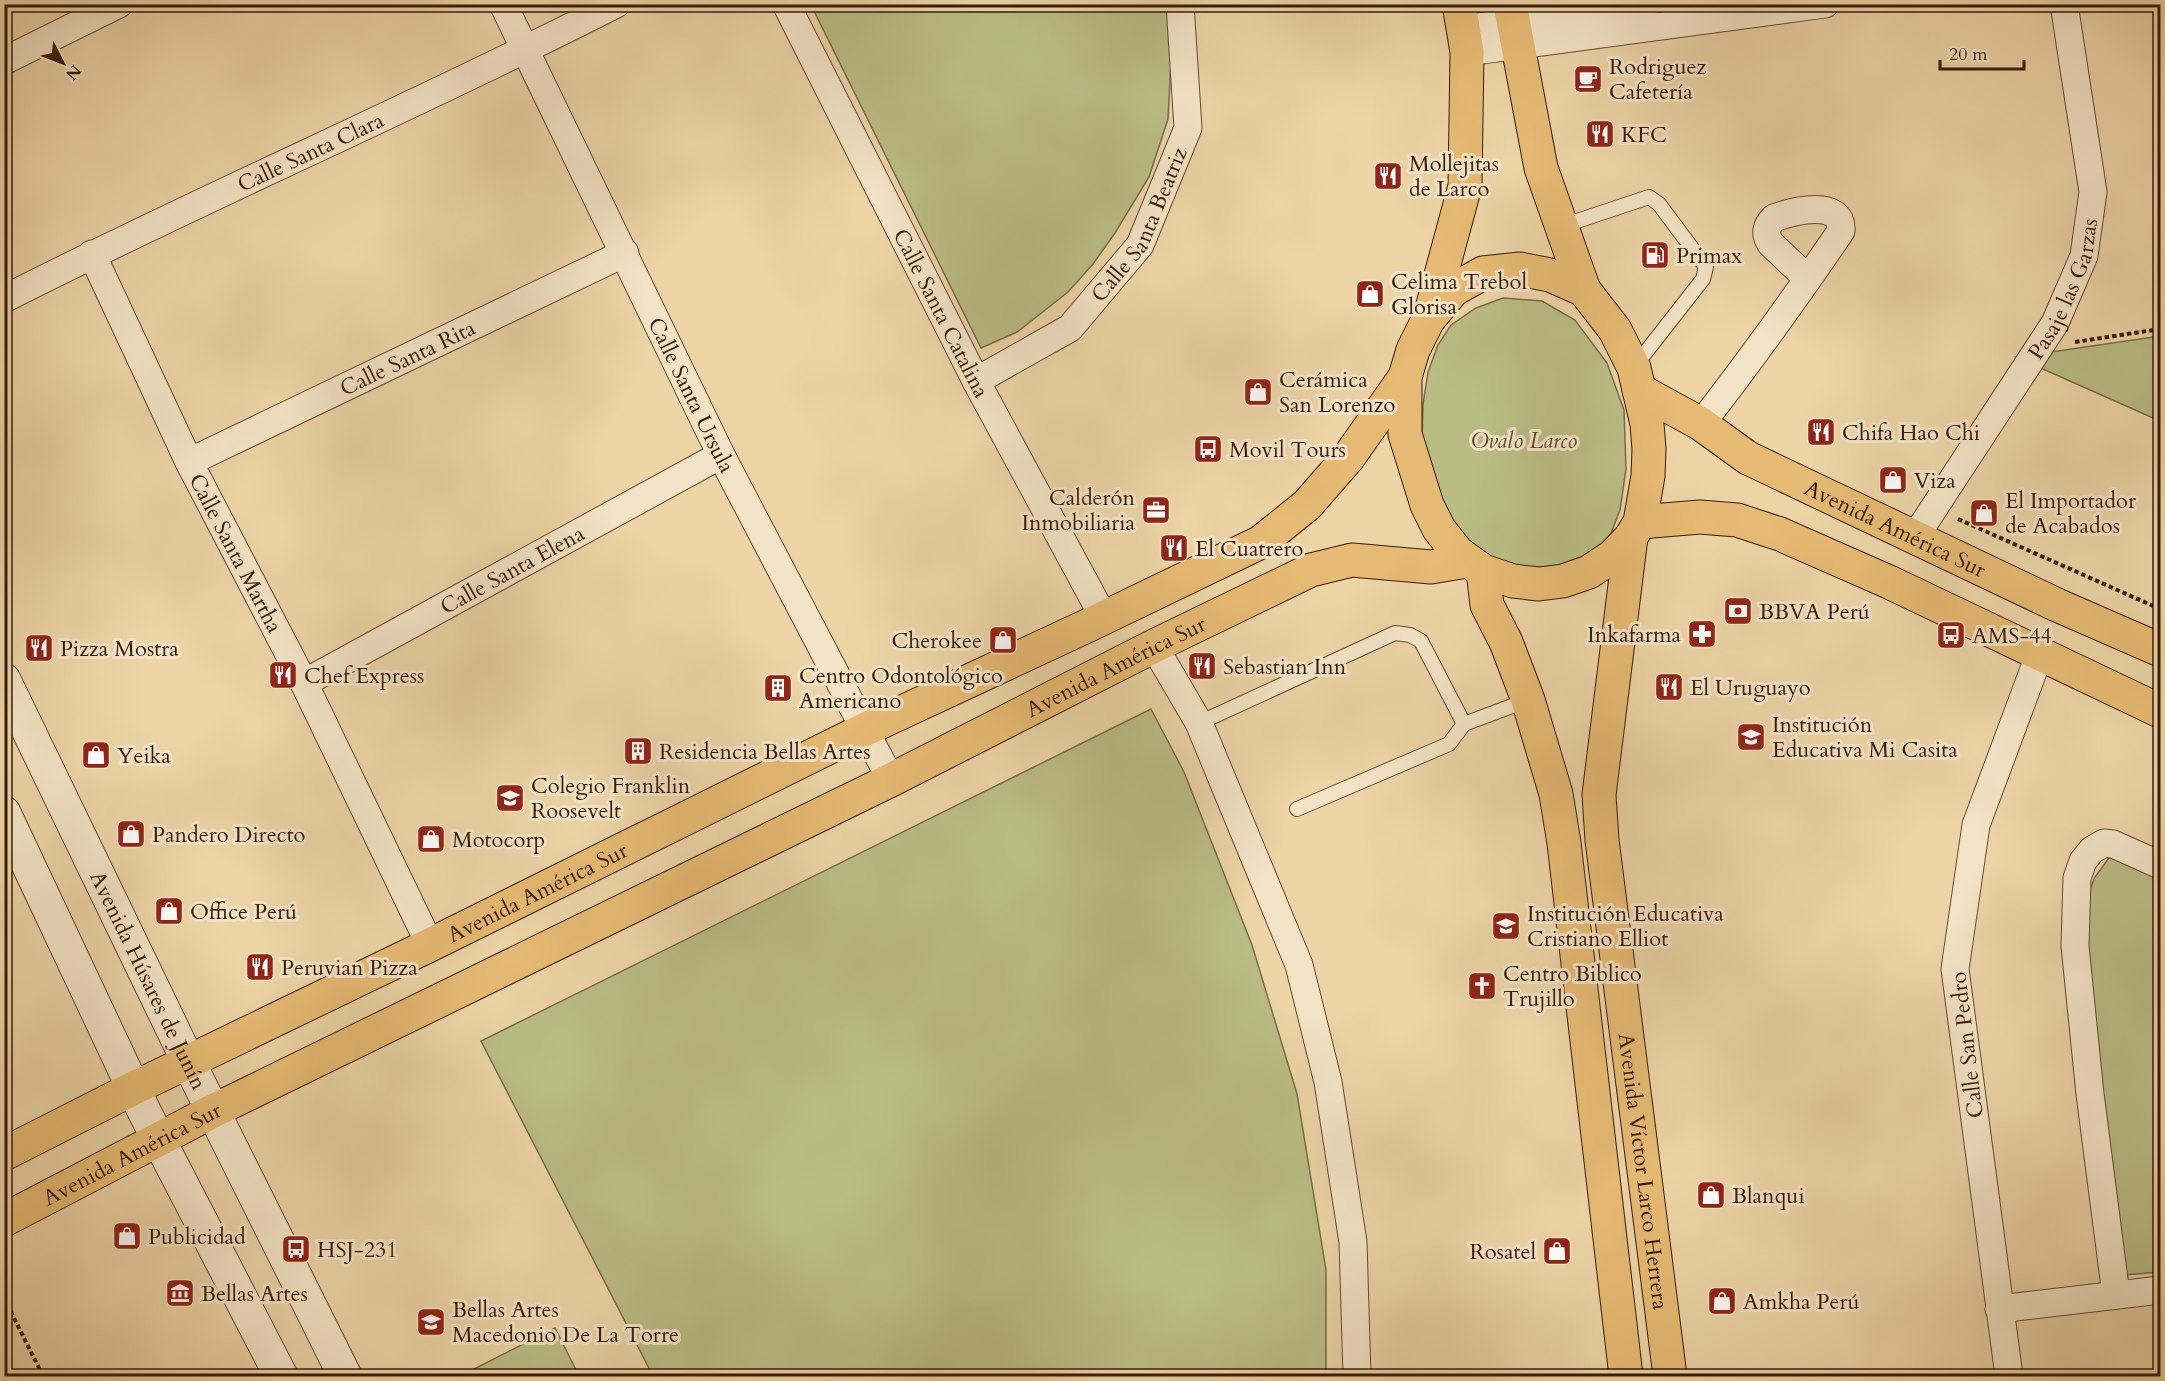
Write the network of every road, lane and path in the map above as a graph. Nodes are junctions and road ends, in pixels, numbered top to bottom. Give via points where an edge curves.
1 (119, 4) edge
2 (503, 4) edge
3 (616, 4) edge
4 (786, 4) edge
5 (1180, 4) edge
6 (1647, 4) edge
7 (1825, 4) edge
8 (2064, 4) edge
9 (1611, 21) junction
10 (1514, 24) edge
11 (1463, 28) edge
12 (525, 51) junction
13 (4, 61) edge
14 (1562, 226) junction
15 (625, 253) junction
16 (92, 254) junction
17 (1808, 279) dead end
18 (1584, 290) junction
19 (4, 299) edge
20 (1428, 320) junction
21 (2160, 329) edge
22 (2039, 348) junction
23 (1405, 377) junction
24 (1636, 379) junction
25 (976, 381) junction
26 (1701, 424) junction
27 (722, 455) junction
28 (189, 462) junction
29 (1934, 509) junction
30 (1635, 530) junction
31 (1915, 537) junction
32 (1475, 566) junction
33 (2160, 609) edge
34 (1104, 618) junction
35 (1154, 646) junction
36 (2160, 651) edge
37 (2040, 653) junction
38 (4, 680) edge
39 (304, 683) junction
40 (1528, 700) junction
41 (2160, 711) edge
42 (1199, 723) junction
43 (1464, 724) junction
44 (866, 729) junction
45 (891, 780) junction
46 (1297, 809) dead end
47 (4, 813) edge
48 (1602, 840) junction
49 (1564, 843) junction
50 (2160, 865) edge
51 (430, 945) junction
52 (188, 1061) junction
53 (134, 1088) junction
54 (213, 1111) junction
55 (159, 1138) junction
56 (4, 1154) edge
57 (4, 1220) edge
58 (2160, 1290) edge
59 (2116, 1295) junction
60 (4, 1298) edge
61 (1999, 1309) junction
62 (43, 1377) edge
63 (280, 1377) edge
64 (345, 1377) edge
65 (1357, 1377) edge
66 (1626, 1377) edge
67 (1670, 1377) edge
68 (2009, 1377) edge

1 - 13 street
2 - 12 street, Calle Santa Ursula
3 - 12 street, Calle Santa Clara
4 - 25 street, Calle Santa Catalina
5 - 25 street, Calle Santa Beatriz via 1188,128 1140,245 1070,328
6 - 9 street
7 - 9 street
8 - 22 street, Pasaje las Garzas via 2093,192 2084,256 2055,323
9 - 10 street
10 - 11 street
10 - 14 main road via 1541,168
11 - 20 main road via 1466,186
12 - 15 street, Calle Santa Ursula
12 - 16 street, Calle Santa Clara
14 - 18 main road
14 - 24 lane via 1649,197 1659,204 1706,267 1703,279
15 - 27 street, Calle Santa Ursula
15 - 28 street, Calle Santa Rita
16 - 19 street, Calle Santa Clara
16 - 28 street, Calle Santa Martha
17 - 26 street
18 - 20 main road via 1550,275 1521,269 1483,273 1453,290
18 - 24 main road, Avenida Víctor Larco Herrera via 1615,330
20 - 23 main road
21 - 22 path
22 - 29 street, Pasaje las Garzas
23 - 32 main road via 1405,434 1427,505 1439,530
23 - 34 main road, Avenida América Sur via 1348,458 1307,505 1261,542
24 - 26 main road, Avenida América Sur
24 - 30 main road, Avenida Víctor Larco Herrera via 1649,449 1648,476
25 - 34 street, Calle Santa Catalina
26 - 31 main road, Avenida América Sur via 1748,458
27 - 39 street, Calle Santa Elena
27 - 44 street, Calle Santa Ursula
28 - 39 street, Calle Santa Martha
29 - 31 street, Pasaje las Garzas
29 - 33 path
30 - 32 main road via 1613,556 1589,572 1563,581 1513,582
30 - 37 main road via 1700,517 1737,520 1780,534
30 - 48 main road, Avenida Víctor Larco Herrera via 1599,795
31 - 36 main road, Avenida América Sur
32 - 35 main road, Avenida América Sur via 1431,567 1352,560 1311,570
32 - 40 main road, Avenida Víctor Larco Herrera
34 - 44 main road, Avenida América Sur
35 - 42 street
35 - 45 main road, Avenida América Sur
37 - 41 main road
37 - 61 street, Calle San Pedro via 1976,825 1955,969
38 - 52 street, Avenida Húsares de Junín
39 - 51 street, Calle Santa Martha
40 - 43 lane
40 - 49 main road, Avenida Víctor Larco Herrera via 1556,794
42 - 43 lane via 1395,633 1421,641
42 - 65 street via 1299,965 1328,1082 1353,1242
43 - 46 lane via 1449,744
44 - 45 street, Calle Santa Ursula
44 - 51 main road, Avenida América Sur
45 - 54 main road, Avenida América Sur
47 - 53 street
48 - 49 street
48 - 67 main road, Avenida Víctor Larco Herrera
49 - 66 main road, Avenida Víctor Larco Herrera
50 - 59 street via 2104,843 2082,861 2077,878 2076,957
51 - 52 main road, Avenida América Sur
52 - 53 main road, Avenida América Sur
52 - 54 street, Avenida Húsares de Junín
53 - 55 street
53 - 56 main road, Avenida América Sur
54 - 55 main road, Avenida América Sur
54 - 64 street, Avenida Húsares de Junín
55 - 57 main road, Avenida América Sur
55 - 63 street
58 - 59 street
59 - 61 street
60 - 62 path
61 - 68 street, Calle San Pedro

